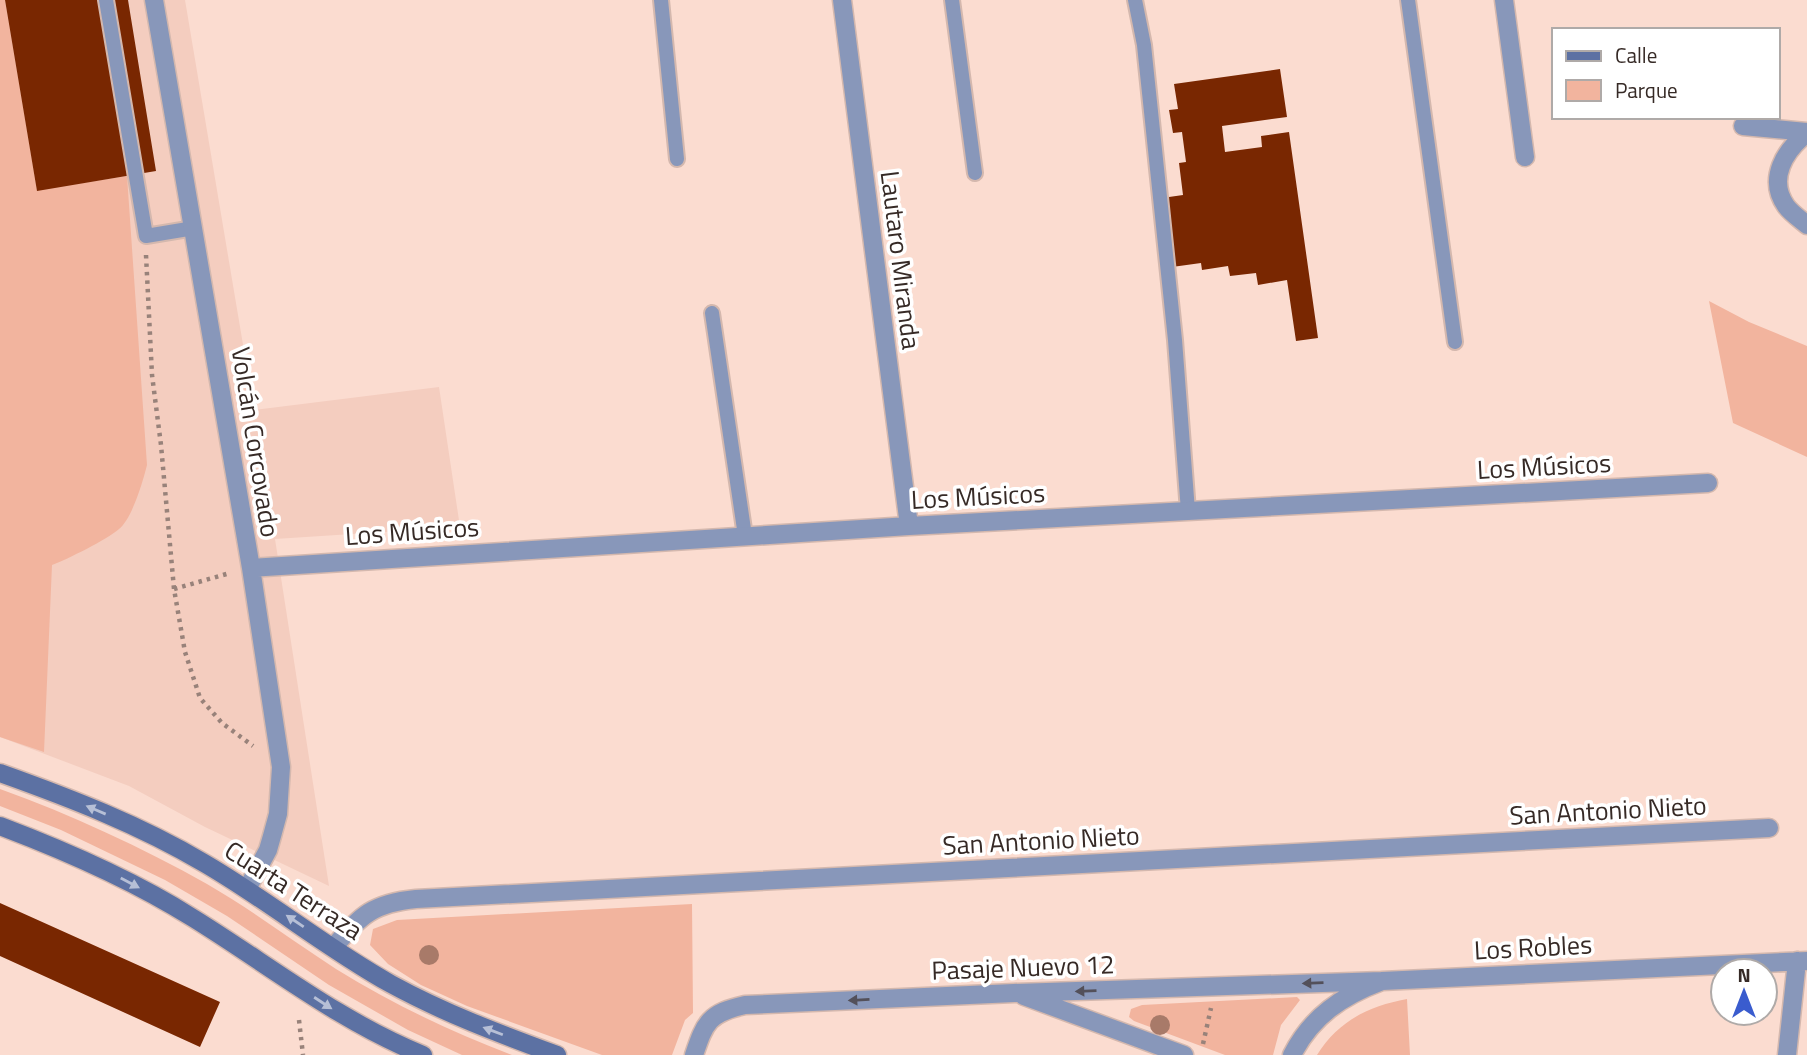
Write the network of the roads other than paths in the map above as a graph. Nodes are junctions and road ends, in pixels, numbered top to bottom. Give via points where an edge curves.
1 (106, 0) edge
2 (154, 0) edge
3 (661, 0) edge
4 (842, 0) edge
5 (952, 0) edge
6 (1135, 0) edge
7 (1408, 0) edge
8 (1504, 0) edge
9 (1743, 126) dead end
10 (1807, 132) edge
11 (1525, 157) dead end
12 (677, 159) dead end
13 (975, 173) dead end
14 (1807, 225) edge
15 (194, 228) junction
16 (712, 313) dead end
17 (1455, 341) dead end
18 (1708, 483) dead end
19 (1188, 511) junction
20 (909, 526) junction
21 (745, 537) junction
22 (251, 568) junction
23 (0, 774) edge
24 (0, 826) edge
25 (1769, 828) dead end
26 (247, 889) junction
27 (334, 947) junction
28 (1802, 961) edge
29 (1382, 981) junction
30 (1014, 993) junction
31 (423, 1055) edge
32 (557, 1055) edge
33 (694, 1055) edge
34 (1184, 1055) edge
35 (1292, 1055) edge
36 (1787, 1055) edge

1 - 15 lane via 146,236
2 - 15 street, Volcán Corcovado
3 - 12 lane
4 - 20 street, Lautaro Miranda
5 - 13 lane
6 - 19 lane via 1144,45 1175,340
7 - 17 lane
8 - 11 street
9 - 10 street
10 - 14 street via 1793,144 1779,172 1779,191 1787,207
15 - 22 street, Volcán Corcovado
16 - 21 lane
18 - 19 street, Los Músicos
19 - 20 street, Los Músicos
20 - 21 street, Los Músicos
21 - 22 street, Los Músicos
22 - 26 street, Volcán Corcovado via 281,767 278,814 270,843
26 -> 23 main road, Cuarta Terraza via 148,833
24 -> 31 main road via 100,868 172,906 341,1015
25 - 27 street, San Antonio Nieto via 416,899 372,909 354,922
27 -> 26 main road, Cuarta Terraza
32 -> 27 main road, Cuarta Terraza via 453,1016
28 - 29 street, Los Robles
28 - 36 street
29 -> 30 street, Pasaje Nuevo 12
29 - 35 street, Los Robles via 1356,990 1321,1015
30 -> 33 street, Pasaje Nuevo 12 via 745,1005 711,1018
30 - 34 street

